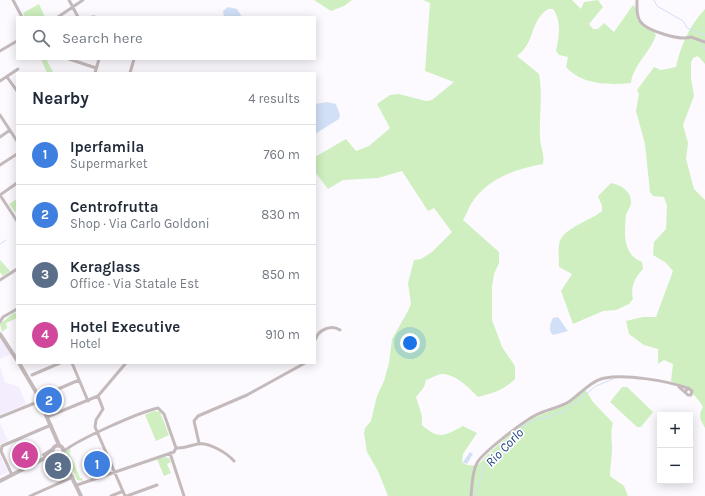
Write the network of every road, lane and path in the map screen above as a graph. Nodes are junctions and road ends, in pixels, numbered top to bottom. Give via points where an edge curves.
1 (13, 0) edge
2 (69, 0) edge
3 (83, 0) edge
4 (637, 0) edge
5 (73, 8) junction
6 (21, 16) edge
7 (60, 16) edge
8 (77, 16) edge
9 (705, 42) edge
10 (16, 43) edge
11 (0, 51) edge
12 (72, 60) edge
13 (99, 60) edge
14 (134, 60) edge
15 (96, 68) junction
16 (18, 69) dead end
17 (94, 72) edge
18 (130, 72) edge
19 (7, 77) junction
20 (0, 81) edge
21 (16, 90) edge
22 (0, 115) edge
23 (10, 130) junction
24 (0, 137) edge
25 (16, 139) edge
26 (16, 155) edge
27 (0, 165) edge
28 (16, 185) edge
29 (0, 195) edge
30 (15, 215) edge
31 (16, 270) edge
32 (0, 280) edge
33 (16, 310) edge
34 (1, 318) edge
35 (0, 322) edge
36 (340, 330) dead end
37 (0, 334) edge
38 (316, 337) edge
39 (16, 358) edge
40 (20, 364) edge
41 (58, 364) edge
42 (72, 364) edge
43 (125, 364) edge
44 (303, 364) edge
45 (32, 375) dead end
46 (79, 380) junction
47 (677, 386) junction
48 (687, 388) junction
49 (685, 392) junction
50 (42, 396) dead end
51 (98, 396) junction
52 (40, 401) junction
53 (88, 401) junction
54 (0, 417) edge
55 (47, 417) junction
56 (50, 425) junction
57 (97, 433) junction
58 (199, 443) junction
59 (53, 448) junction
60 (176, 448) junction
61 (62, 450) junction
62 (170, 453) junction
63 (56, 456) junction
64 (234, 461) dead end
65 (116, 472) junction
66 (11, 474) junction
67 (73, 477) junction
68 (0, 478) edge
69 (0, 481) edge
70 (158, 484) dead end
71 (77, 485) junction
72 (121, 492) dead end
73 (30, 496) edge
74 (81, 496) edge
75 (111, 496) edge
76 (126, 496) edge
77 (184, 496) edge
78 (471, 496) edge

1 - 6 street
2 - 5 street
3 - 5 street
4 - 9 street via 640,23 660,33 686,39 692,37
5 - 7 street
5 - 8 street
10 - 11 street
12 - 15 street
13 - 15 street
14 - 18 street
15 - 17 street
16 - 19 street
19 - 20 street
19 - 21 street
22 - 23 street
23 - 24 street
23 - 25 street
26 - 27 street
28 - 29 street
29 - 30 street
31 - 32 street
33 - 34 street
34 - 35 street
36 - 38 street via 329,327
37 - 39 street
40 - 52 street
41 - 45 street
42 - 46 street
43 - 51 street
44 - 58 street via 247,395 198,416 194,421
46 - 50 street
46 - 53 street
47 - 48 street
47 - 49 street
47 - 78 street via 658,381 618,377 607,377 595,382 569,401 523,422 479,460
48 - 49 street
48 - 49 street via 691,389 692,393 689,396
51 - 53 street
51 - 57 street via 103,409 95,424
52 - 54 street
52 - 55 street
53 - 55 street
55 - 56 street
56 - 59 street via 54,438
56 - 61 street
56 - 66 street via 2,446 1,450
57 - 60 street via 158,408 164,414
57 - 61 street
57 - 65 street
58 - 60 street via 183,449
58 - 64 street via 224,452
59 - 61 street
59 - 63 street
59 - 66 street
60 - 62 street
61 - 63 street
61 - 67 street
62 - 65 street
62 - 77 street
63 - 66 street via 47,457
63 - 67 street via 64,461
65 - 71 street
65 - 76 street
66 - 68 street
66 - 69 street
67 - 71 street
67 - 73 street
70 - 76 street
71 - 74 street
72 - 75 street

